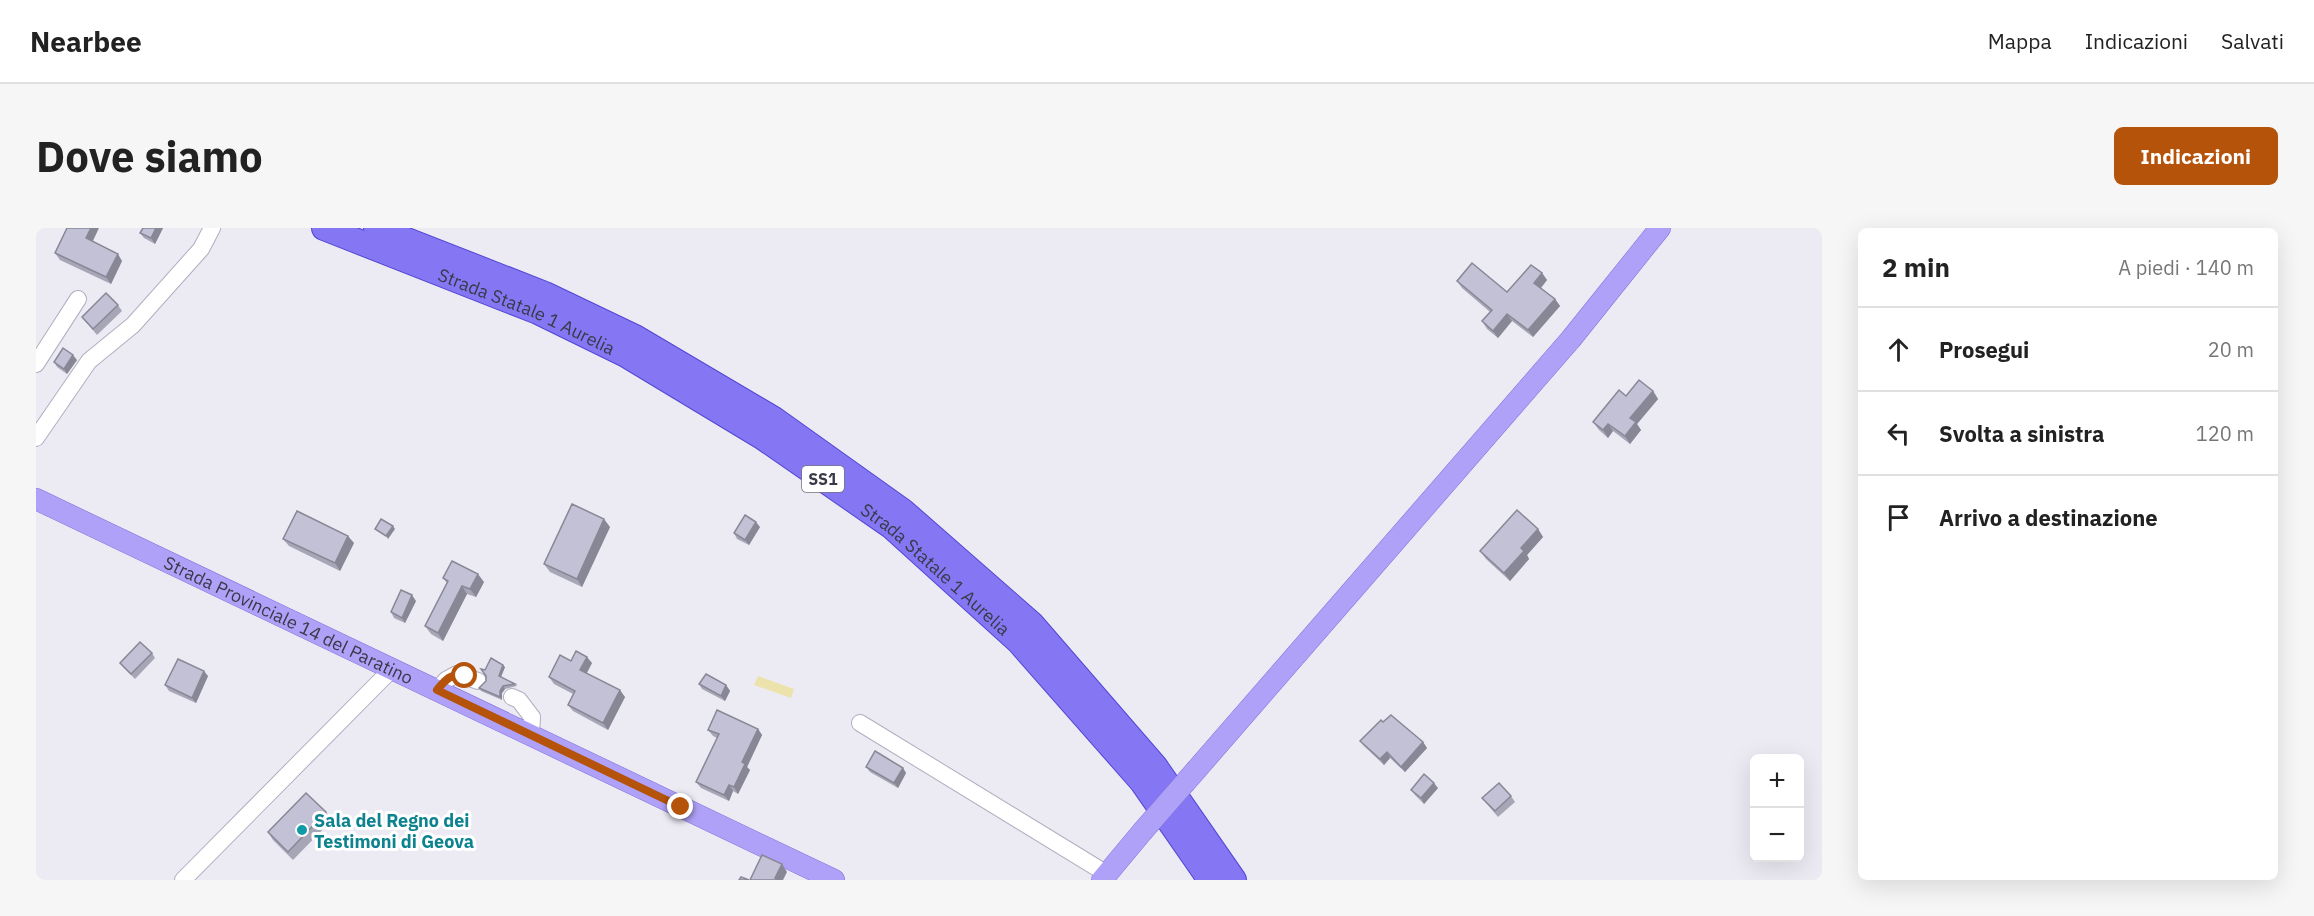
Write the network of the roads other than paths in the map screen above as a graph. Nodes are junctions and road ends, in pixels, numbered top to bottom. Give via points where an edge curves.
1 (324, 228) edge
2 (376, 228) edge
3 (1660, 228) edge
4 (211, 229) edge
5 (78, 299) dead end
6 (36, 364) edge
7 (36, 438) edge
8 (36, 500) edge
9 (392, 669) junction
10 (478, 681) dead end
11 (437, 690) junction
12 (512, 697) dead end
13 (860, 723) dead end
14 (531, 735) junction
15 (1105, 877) edge
16 (183, 880) edge
17 (834, 880) edge
18 (1210, 880) edge
19 (1233, 880) edge

1 - 18 highway, Strada Statale 1 Aurelia / SS1 via 538,312 626,355 762,437 892,527 1018,641 1142,782
2 - 19 highway, Strada Statale 1 Aurelia / SS1 via 545,294 634,338 774,419 903,512 1032,624 1155,766
3 - 15 main road, bridge via 1570,339
4 - 7 street via 201,249 133,325 89,361
5 - 6 street
8 - 9 main road, Strada Provinciale 14 del Paratino
9 - 11 main road, Strada Provinciale 14 del Paratino
9 - 16 street
10 - 11 street via 457,674
11 - 14 main road, Strada Provinciale 14 del Paratino
12 - 14 street via 532,717
13 - 15 street
14 - 17 main road, Strada Provinciale 14 del Paratino

